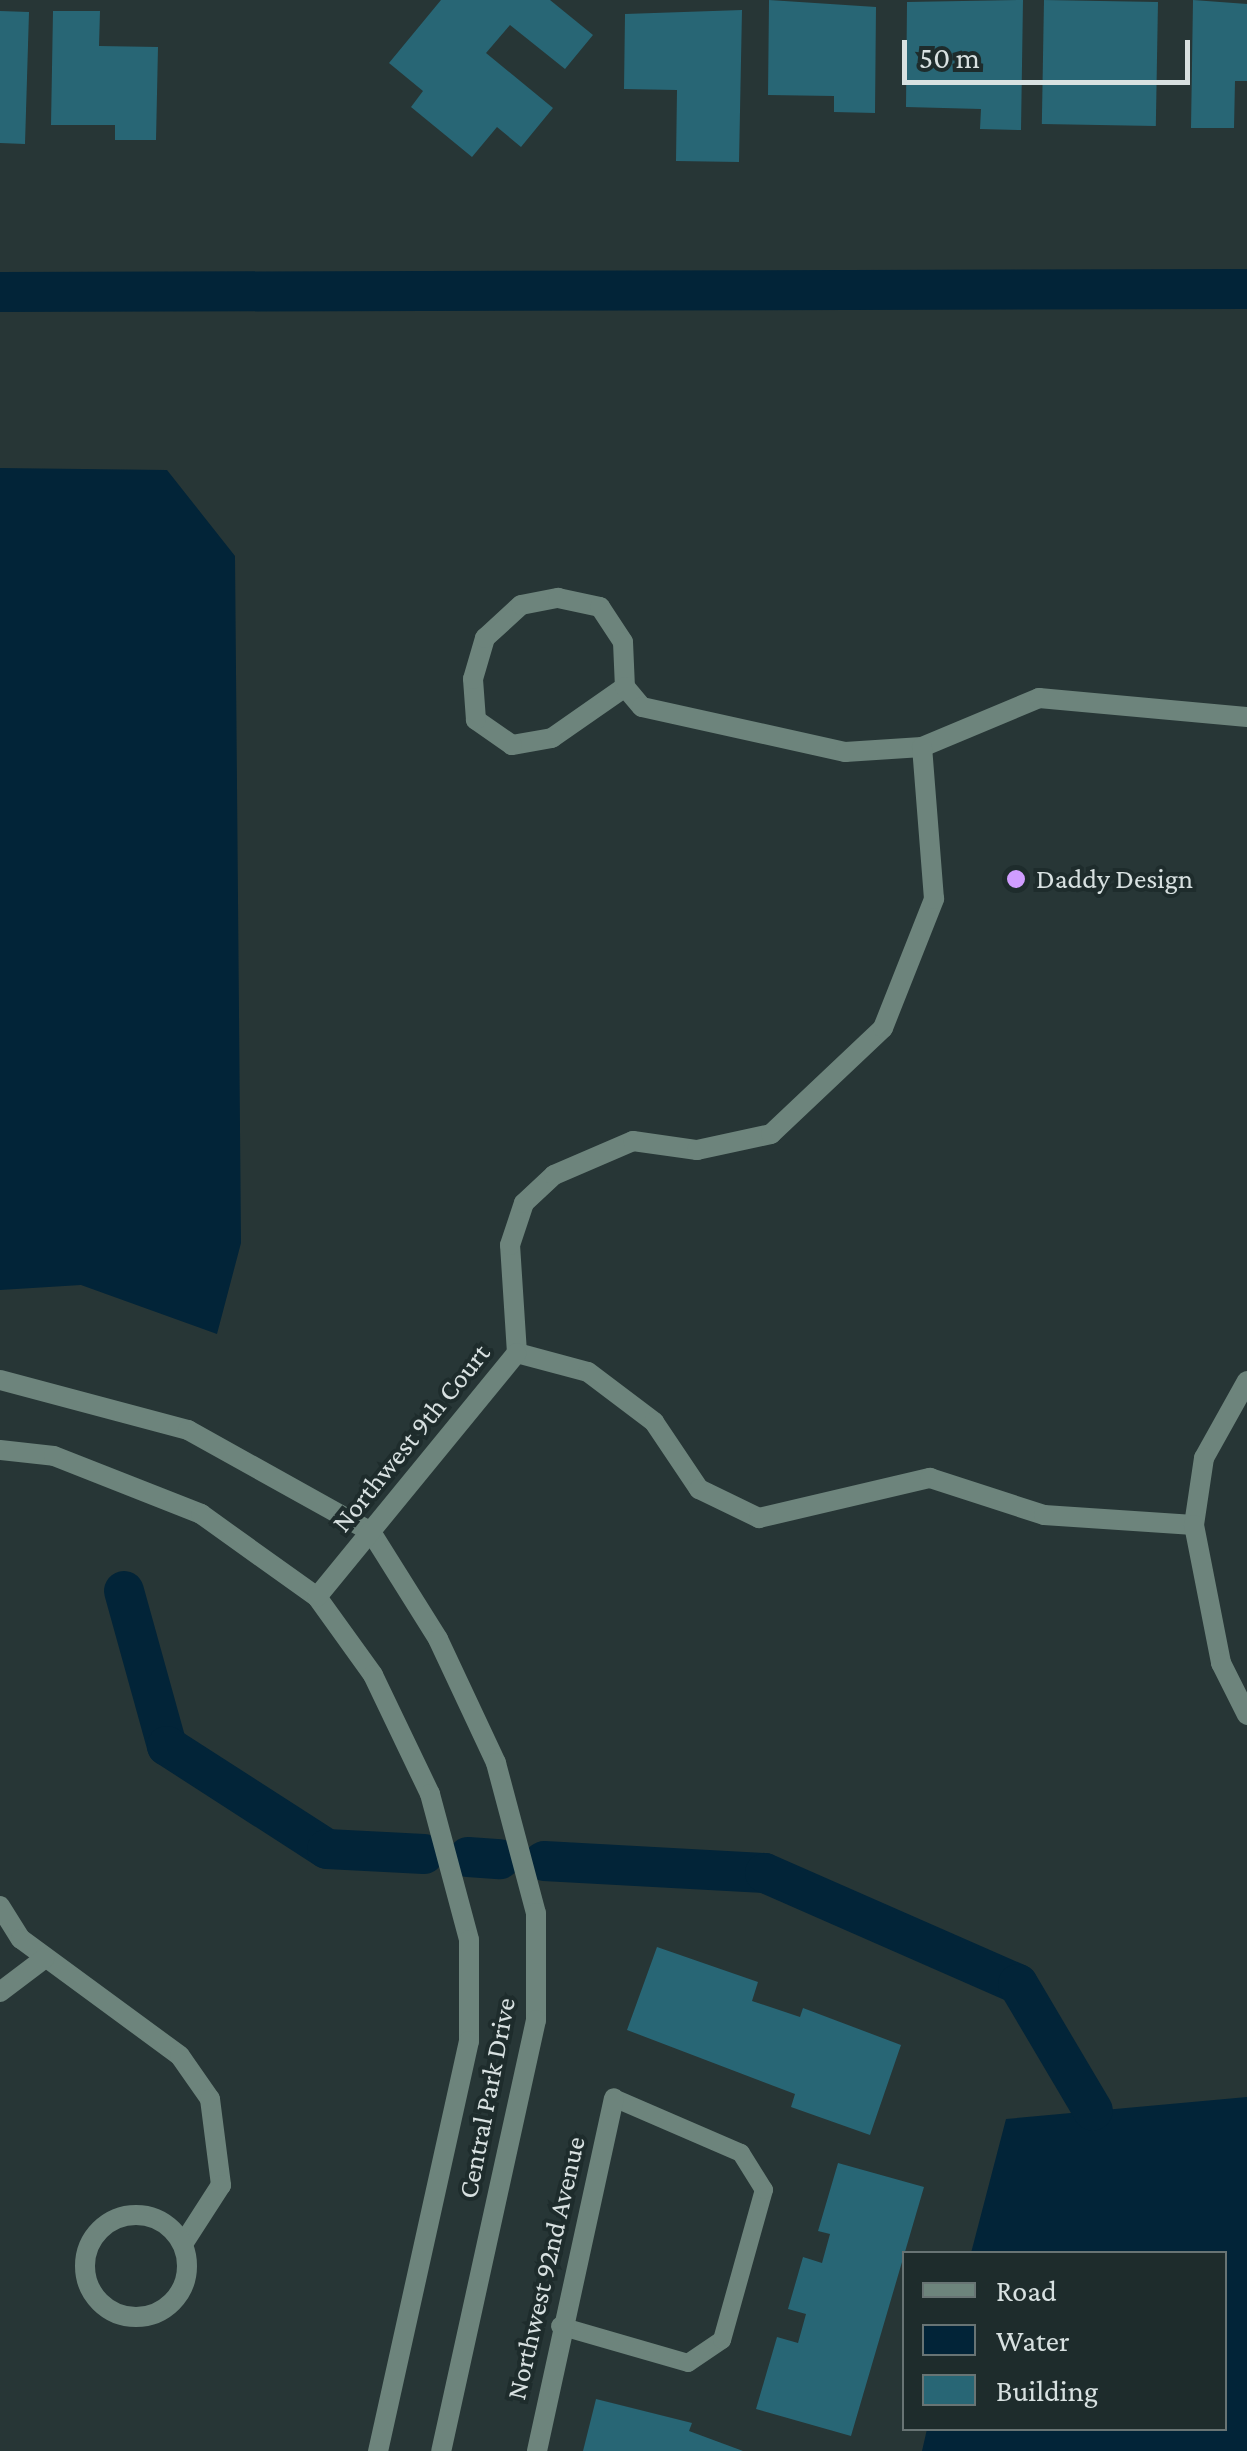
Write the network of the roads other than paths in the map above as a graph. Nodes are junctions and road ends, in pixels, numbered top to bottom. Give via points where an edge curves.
1 (625, 687) junction
2 (1247, 717) edge
3 (922, 747) junction
4 (516, 1353) junction
5 (0, 1380) edge
6 (1247, 1381) edge
7 (0, 1450) edge
8 (1194, 1525) junction
9 (371, 1532) junction
10 (316, 1596) junction
11 (1247, 1715) edge
12 (0, 1906) edge
13 (45, 1958) junction
14 (0, 1992) edge
15 (614, 2098) joint
16 (183, 2244) junction
17 (560, 2326) junction
18 (378, 2451) edge
19 (442, 2451) edge
20 (537, 2451) edge

1 - 1 street via 552,738 512,745 476,720 473,679 485,638 521,605 558,598 600,606 624,642
1 - 3 street via 642,707 845,752
2 - 3 street via 1039,698
3 - 4 street via 934,900 882,1028 770,1134 697,1150 632,1141 554,1175 524,1203 510,1245
4 - 8 street, Northwest 9th Court via 588,1372 654,1422 699,1489 759,1518 930,1478 1044,1515
4 - 9 street, Northwest 9th Court
5 - 9 street, Central Park Drive via 188,1430
6 - 8 street via 1204,1458
7 - 10 street, Central Park Drive via 54,1456 201,1514
8 - 11 street via 1221,1663
9 - 10 street, Northwest 9th Court
9 - 19 street, Central Park Drive via 438,1639 496,1763 536,1913 536,2020
10 - 18 street, Central Park Drive via 373,1675 430,1794 469,1940 469,2041
12 - 13 street
13 - 14 street
13 - 16 street via 180,2056 210,2099 220,2186
15 - 17 street, Northwest 92nd Avenue
15 - 17 lane via 741,2153 764,2190 722,2340 700,2356 688,2363
16 - 16 street via 154,2218 114,2219 88,2248 90,2287 118,2314 158,2312 184,2284
17 - 20 street, Northwest 92nd Avenue

